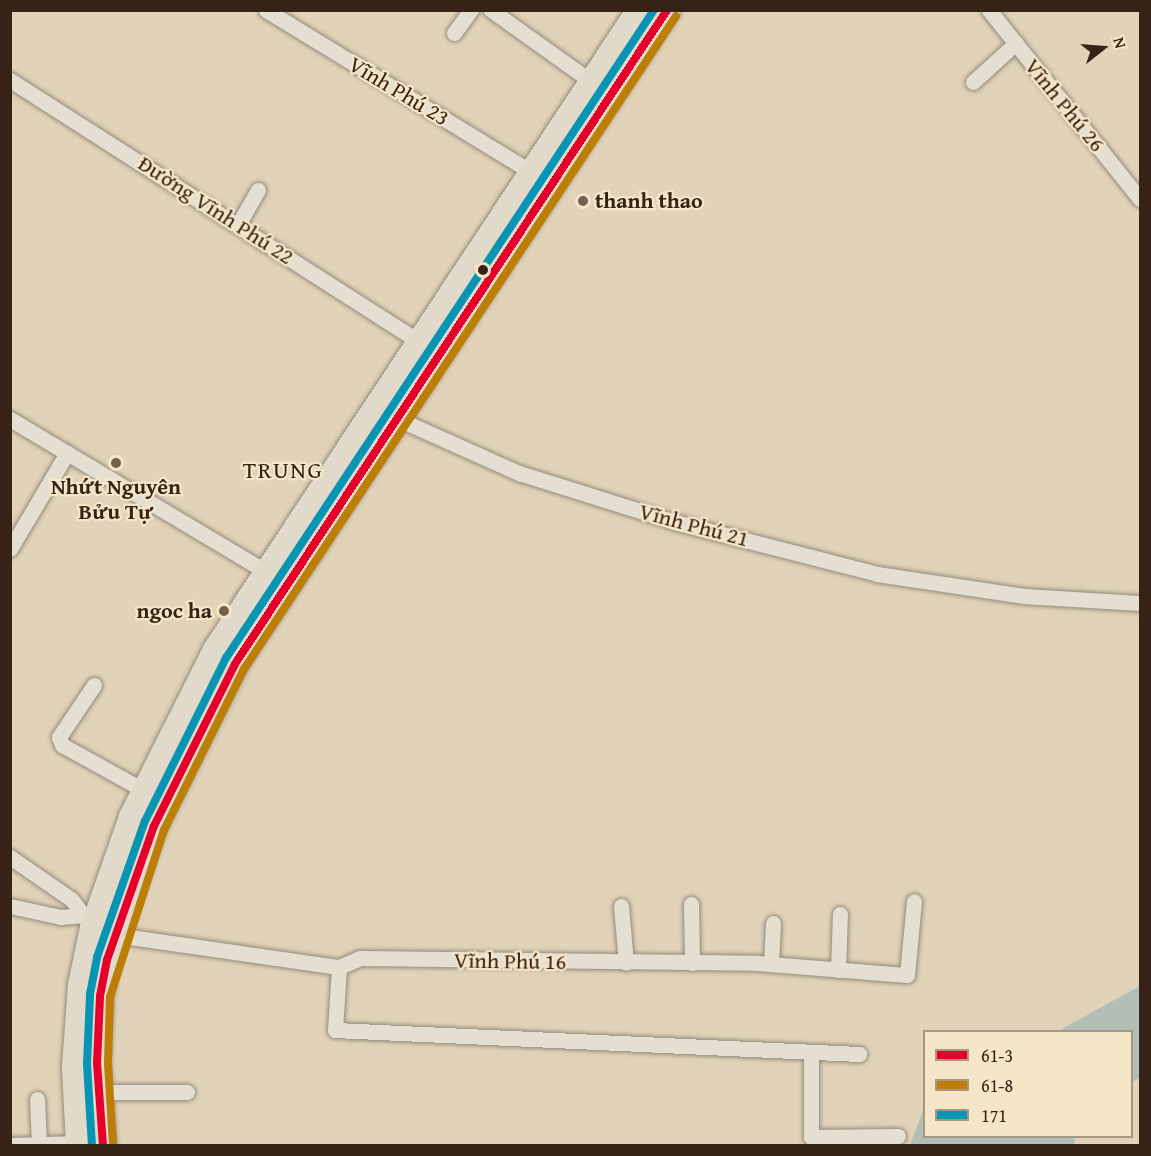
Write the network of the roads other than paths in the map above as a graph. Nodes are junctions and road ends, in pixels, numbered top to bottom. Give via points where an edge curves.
1 (266, 10) edge
2 (471, 10) edge
3 (491, 10) edge
4 (640, 10) edge
5 (667, 10) edge
6 (989, 10) edge
7 (454, 33) dead end
8 (1016, 43) junction
9 (10, 80) edge
10 (592, 82) junction
11 (973, 82) dead end
12 (531, 172) junction
13 (258, 190) dead end
14 (1140, 199) edge
15 (239, 223) junction
16 (419, 342) junction
17 (387, 413) junction
18 (10, 419) edge
19 (67, 453) junction
20 (10, 549) edge
21 (267, 572) junction
22 (1140, 603) edge
23 (94, 685) dead end
24 (145, 791) junction
25 (10, 857) edge
26 (914, 901) dead end
27 (691, 904) dead end
28 (10, 906) edge
29 (621, 906) dead end
30 (840, 914) dead end
31 (773, 923) dead end
32 (98, 926) junction
33 (626, 963) junction
34 (692, 963) junction
35 (771, 964) junction
36 (339, 967) junction
37 (838, 969) junction
38 (859, 1054) dead end
39 (811, 1055) junction
40 (99, 1092) junction
41 (186, 1092) dead end
42 (38, 1098) dead end
43 (898, 1136) dead end
44 (10, 1145) edge
45 (39, 1145) edge
46 (87, 1145) edge

1 - 12 street, Vĩnh Phú 23
2 - 7 street
3 - 10 street
4 - 10 highway
5 - 17 highway
6 - 8 street, Vĩnh Phú 26
8 - 11 street
8 - 14 street, Vĩnh Phú 26
9 - 15 street, Đường Vĩnh Phú 22
10 - 12 highway
12 - 16 highway
13 - 15 street
15 - 16 street, Đường Vĩnh Phú 22
16 - 17 highway
17 - 21 highway
17 - 22 street, Vĩnh Phú 21 via 519,473 675,522 877,574 1024,596
17 - 32 highway via 236,664
18 - 19 street
19 - 20 street
19 - 21 street
21 - 24 highway via 216,650
23 - 24 street via 59,737 62,745
24 - 32 highway
25 - 32 street
26 - 37 street, Vĩnh Phú 16 via 908,975
27 - 34 street
28 - 32 street, Vĩnh Phú 16
29 - 33 street
30 - 37 street
31 - 35 street
32 - 36 street, Vĩnh Phú 16
32 - 40 highway
32 - 46 highway via 78,1028
33 - 34 street, Vĩnh Phú 16
33 - 36 street, Vĩnh Phú 16 via 360,958
34 - 35 street, Vĩnh Phú 16
35 - 37 street, Vĩnh Phú 16
36 - 39 street via 335,1030
38 - 39 street
39 - 43 street via 811,1137
40 - 41 street
40 - 46 highway
42 - 45 street
44 - 45 street
45 - 46 street

